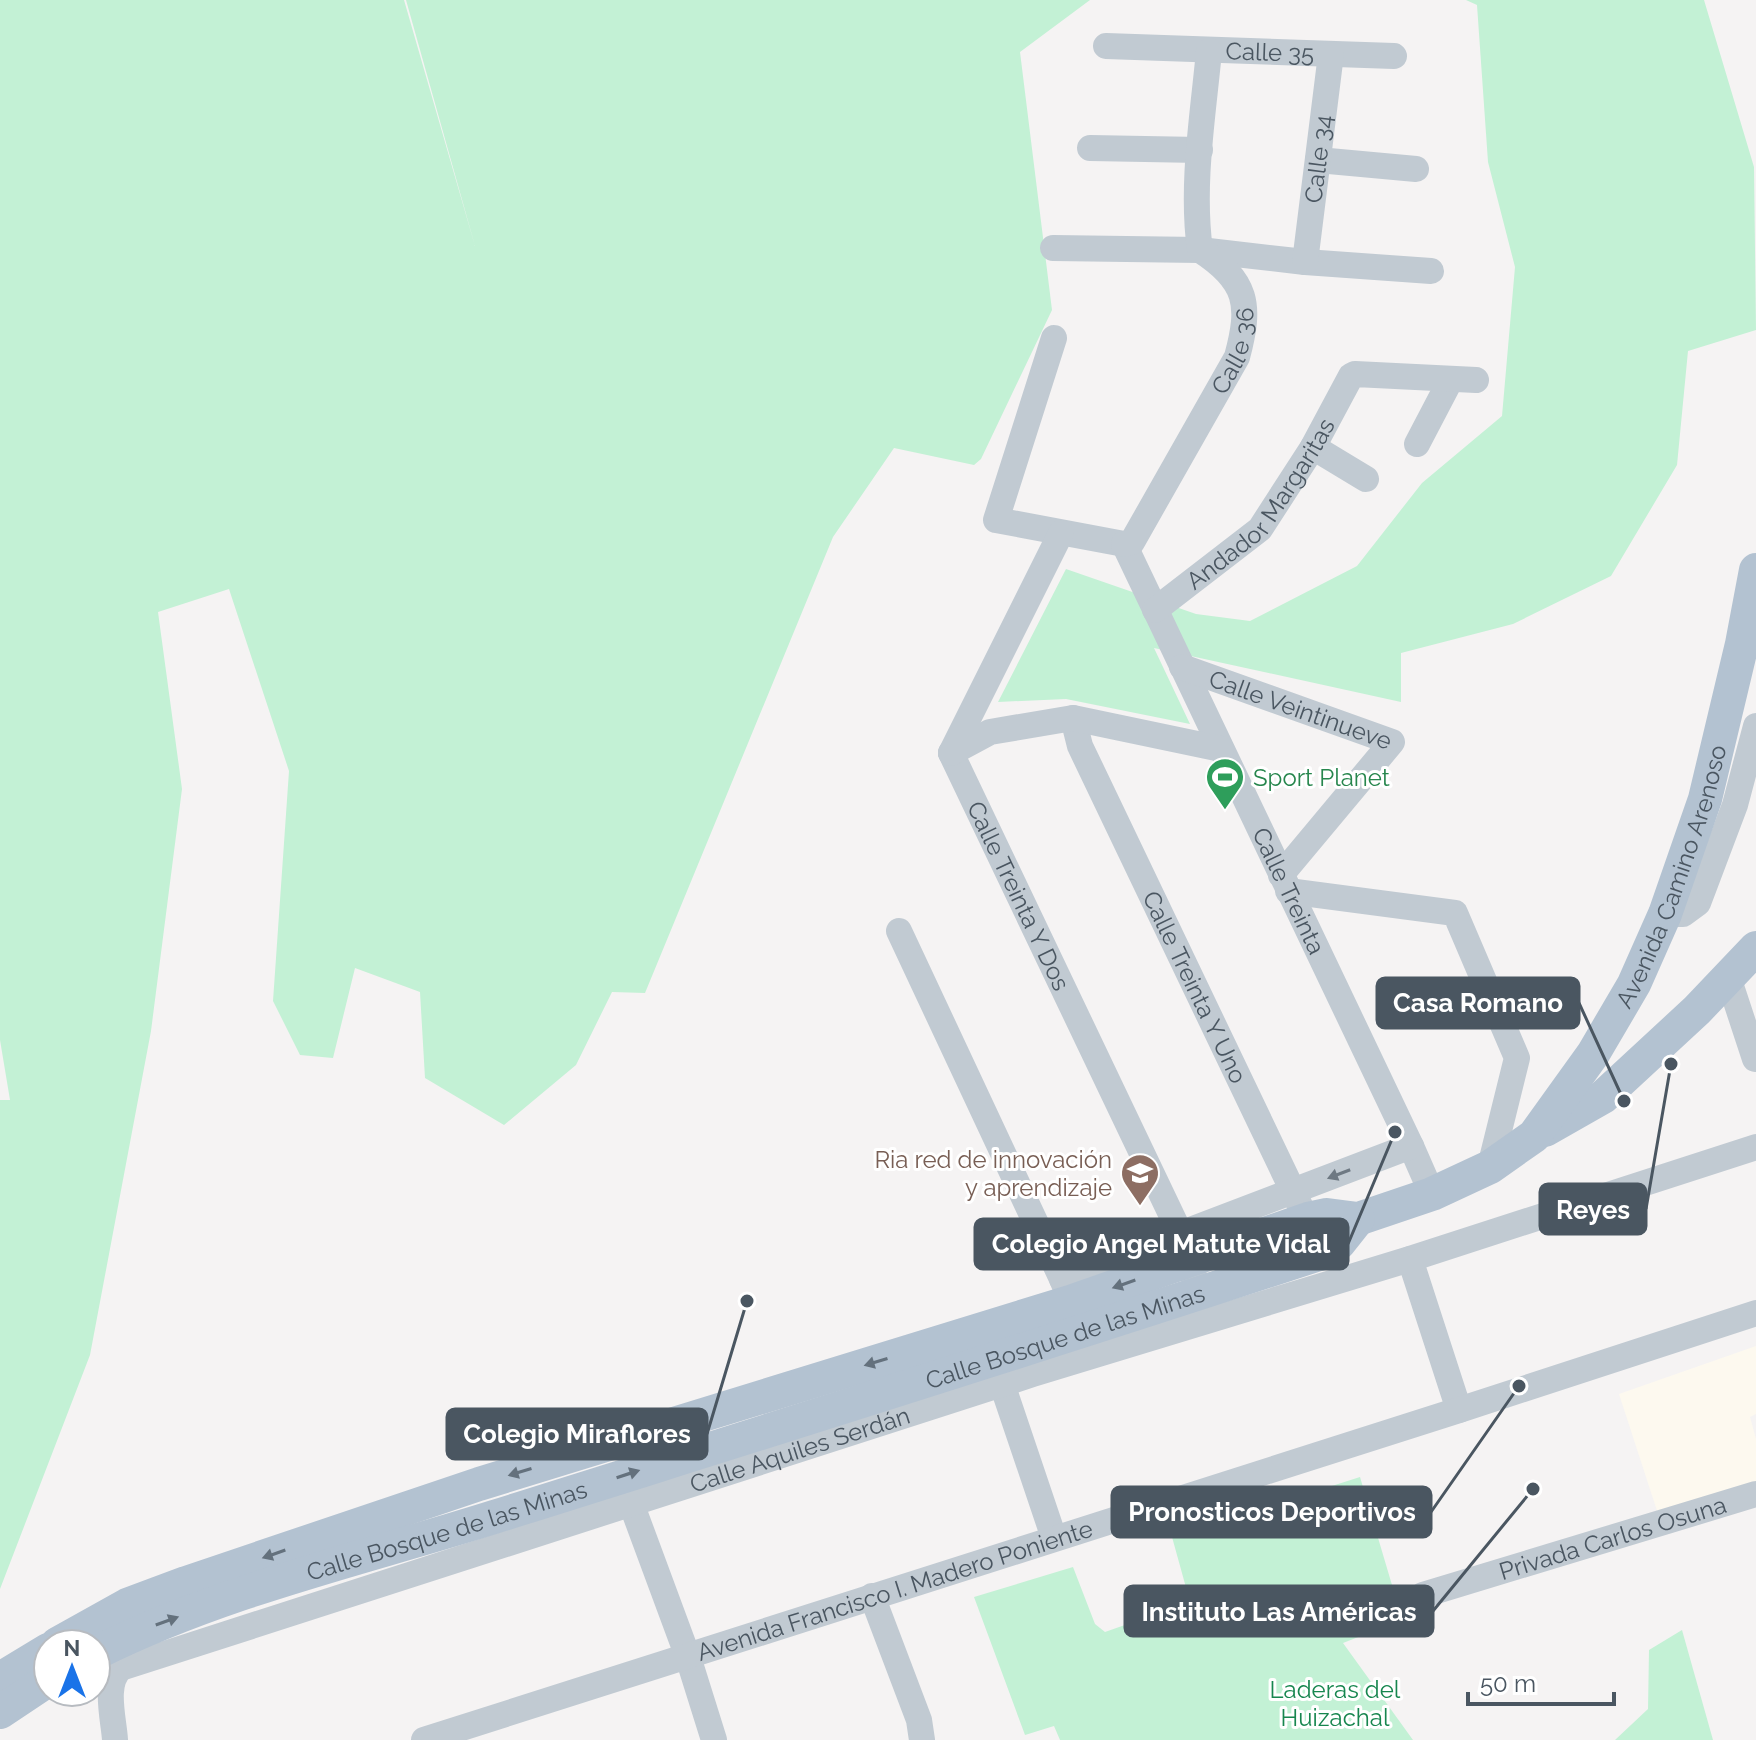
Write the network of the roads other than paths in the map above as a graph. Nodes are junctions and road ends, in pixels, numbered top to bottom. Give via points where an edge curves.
1 (1106, 46) dead end
2 (1209, 51) junction
3 (1331, 54) junction
4 (1394, 56) dead end
5 (1090, 148) dead end
6 (1200, 150) junction
7 (1318, 160) junction
8 (1416, 169) dead end
9 (1053, 248) dead end
10 (1200, 250) junction
11 (1305, 262) junction
12 (1431, 271) dead end
13 (1054, 338) dead end
14 (1417, 444) dead end
15 (1313, 447) junction
16 (1366, 479) dead end
17 (1061, 533) junction
18 (1124, 544) junction
19 (1756, 570) edge
20 (1155, 610) junction
21 (1182, 667) junction
22 (1073, 718) junction
23 (1756, 726) edge
24 (1221, 749) junction
25 (951, 753) junction
26 (1746, 809) edge
27 (1285, 883) junction
28 (1665, 914) junction
29 (899, 931) dead end
30 (1756, 948) edge
31 (1728, 977) junction
32 (1755, 1059) edge
33 (1534, 1136) junction
34 (1411, 1146) junction
35 (1756, 1147) edge
36 (1490, 1167) junction
37 (1432, 1194) junction
38 (1300, 1205) junction
39 (1358, 1219) junction
40 (1185, 1248) junction
41 (1322, 1253) junction
42 (1410, 1259) junction
43 (1199, 1294) junction
44 (1071, 1304) junction
45 (1756, 1313) edge
46 (1002, 1384) junction
47 (1459, 1410) junction
48 (1756, 1496) edge
49 (631, 1503) junction
50 (1054, 1538) junction
51 (1423, 1595) dead end
52 (872, 1596) junction
53 (86, 1628) edge
54 (112, 1657) edge
55 (688, 1657) junction
56 (32, 1660) edge
57 (112, 1660) edge
58 (0, 1679) edge
59 (32, 1691) edge
60 (112, 1697) edge
61 (0, 1712) edge
62 (115, 1740) edge
63 (424, 1740) edge
64 (714, 1740) edge
65 (922, 1740) edge

1 - 2 street, Calle 35
2 - 3 street, Calle 35
2 - 6 street
3 - 4 street, Calle 35
3 - 7 street, Calle 34
5 - 6 street
6 - 10 street
7 - 8 street
7 - 11 street, Calle 34
9 - 10 street
10 - 11 street
10 - 18 street, Calle 36 via 1222,264 1236,282 1245,303 1241,343 1132,542
11 - 12 street
13 - 17 street via 996,520
14 - 15 street, Andador Margaritas via 1463,379 1355,374 1347,379
15 - 16 street
15 - 20 street, Andador Margaritas via 1260,529
17 - 18 street
17 - 25 street
18 - 20 street, Calle Treinta
19 - 28 main road, Avenida Camino Arenoso via 1705,799
20 - 21 street, Calle Treinta
21 - 24 street, Calle Treinta
21 - 27 street, Calle Veintinueve via 1392,742
22 - 24 street
22 - 25 street via 990,732
22 - 38 street, Calle Treinta Y Uno via 1080,746
23 - 26 street
24 - 27 street, Calle Treinta
25 - 40 street, Calle Treinta Y Dos
26 - 28 street via 1698,903 1683,914
27 - 34 street, Calle Treinta
27 - 36 street via 1455,913 1517,1058
28 - 33 main road, Avenida Camino Arenoso via 1600,1043
29 - 44 street
30 - 31 main road
31 - 32 street
31 - 33 main road via 1603,1097
33 - 36 main road, Avenida Camino Arenoso
34 - 37 street, Calle Treinta
34 -> 38 street
35 - 42 street, Calle Aquiles Serdán
36 - 37 main road, Avenida Camino Arenoso
37 - 39 main road, Avenida Camino Arenoso
38 - 39 main road, Calle Bosque de las Minas
38 - 40 main road, Calle Bosque de las Minas
38 - 41 street, Calle Treinta Y Uno
39 - 41 main road, Calle Bosque de las Minas via 1339,1243
40 - 43 street, Calle Treinta Y Dos
40 -> 44 main road, Calle Bosque de las Minas
41 - 43 main road, Calle Bosque de las Minas
42 - 46 street, Calle Aquiles Serdán
42 - 47 street
43 - 44 main road, Calle Bosque de las Minas
44 -> 53 main road, Calle Bosque de las Minas via 479,1484 186,1583 127,1605
54 -> 44 main road, Calle Bosque de las Minas via 139,1632 490,1519
45 - 47 street, Avenida Francisco I. Madero Poniente
46 - 49 street, Calle Aquiles Serdán
46 - 50 street
47 - 50 street, Avenida Francisco I. Madero Poniente
48 - 51 street, Privada Carlos Osuna
49 - 55 street
49 - 57 street, Calle Aquiles Serdán
50 - 52 street, Avenida Francisco I. Madero Poniente
52 - 55 street, Avenida Francisco I. Madero Poniente
52 - 65 street
55 - 63 street, Avenida Francisco I. Madero Poniente
55 - 64 street
56 - 58 main road
59 - 61 main road
60 - 62 street

